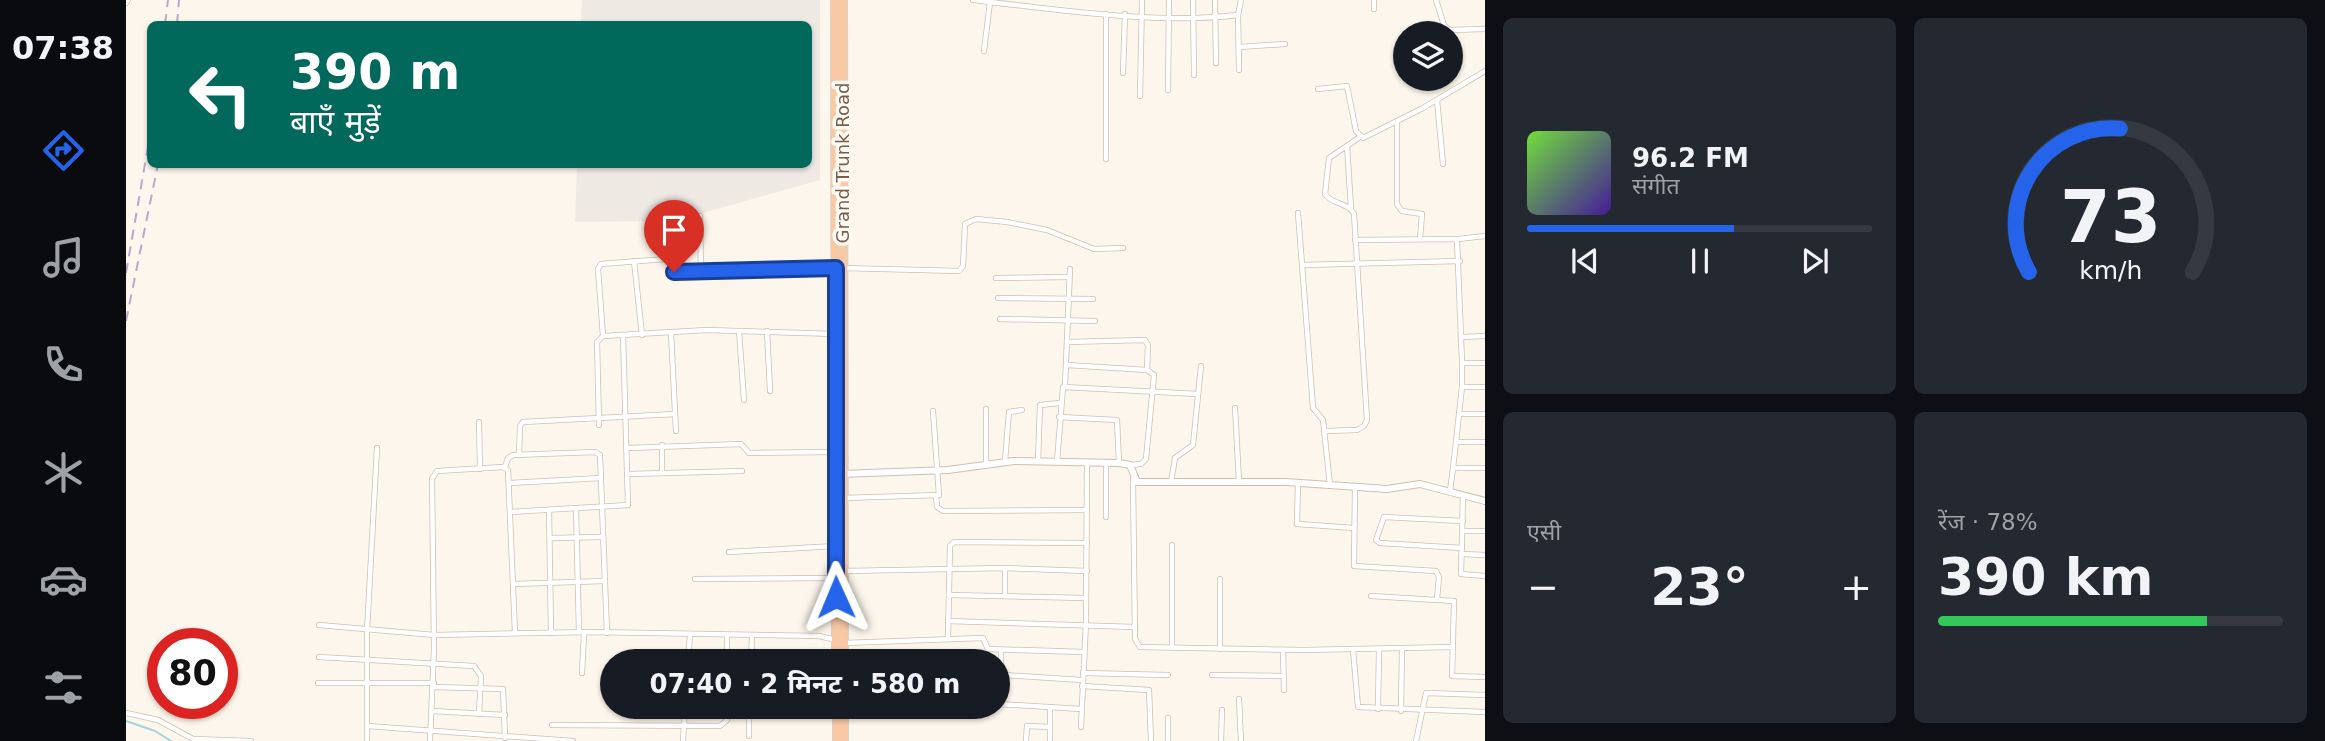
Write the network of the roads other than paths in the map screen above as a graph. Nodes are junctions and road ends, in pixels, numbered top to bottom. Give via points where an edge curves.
1 (835, 0) edge
2 (843, 0) edge
3 (973, 0) edge
4 (1142, 0) edge
5 (1170, 0) edge
6 (1193, 0) edge
7 (1215, 0) edge
8 (1241, 0) edge
9 (1374, 0) edge
10 (1436, 0) edge
11 (990, 2) junction
12 (1374, 9) dead end
13 (1106, 13) junction
14 (1125, 14) junction
15 (1238, 15) junction
16 (1142, 16) junction
17 (1169, 16) junction
18 (1193, 16) junction
19 (1215, 16) junction
20 (1485, 29) edge
21 (1285, 44) dead end
22 (1240, 47) junction
23 (984, 51) dead end
24 (1216, 63) dead end
25 (1240, 69) dead end
26 (1485, 71) edge
27 (1123, 74) dead end
28 (1194, 75) dead end
29 (1318, 89) dead end
30 (1168, 90) dead end
31 (1140, 96) dead end
32 (1437, 100) junction
33 (1397, 122) junction
34 (1360, 137) junction
35 (1346, 146) junction
36 (1106, 159) dead end
37 (1443, 164) dead end
38 (1352, 209) junction
39 (1298, 213) dead end
40 (699, 216) dead end
41 (1485, 236) edge
42 (1420, 239) junction
43 (1457, 239) junction
44 (1355, 240) junction
45 (1123, 248) dead end
46 (839, 257) junction
47 (634, 261) junction
48 (1460, 261) junction
49 (1356, 264) junction
50 (1302, 265) junction
51 (839, 268) junction
52 (1070, 269) dead end
53 (701, 271) junction
54 (1069, 277) junction
55 (996, 278) dead end
56 (999, 298) dead end
57 (1068, 299) junction
58 (1093, 299) dead end
59 (1000, 320) dead end
60 (1068, 321) junction
61 (1095, 321) dead end
62 (739, 331) junction
63 (767, 331) junction
64 (671, 333) junction
65 (642, 335) junction
66 (839, 335) junction
67 (603, 336) junction
68 (622, 336) junction
69 (1462, 337) junction
70 (1485, 337) edge
71 (1067, 342) junction
72 (1462, 363) junction
73 (1485, 363) edge
74 (1067, 365) junction
75 (1201, 366) dead end
76 (1147, 370) junction
77 (1065, 386) junction
78 (1462, 387) junction
79 (1485, 387) edge
80 (770, 391) dead end
81 (1153, 393) junction
82 (1198, 394) junction
83 (744, 400) dead end
84 (1060, 404) junction
85 (1235, 408) dead end
86 (986, 409) dead end
87 (1022, 410) dead end
88 (933, 411) dead end
89 (675, 414) junction
90 (1459, 414) junction
91 (1485, 414) edge
92 (1059, 417) junction
93 (627, 419) junction
94 (479, 422) dead end
95 (599, 422) junction
96 (676, 431) dead end
97 (1325, 431) junction
98 (1456, 442) junction
99 (1485, 442) edge
100 (662, 445) junction
101 (377, 448) dead end
102 (628, 448) junction
103 (836, 452) junction
104 (519, 455) junction
105 (1006, 461) junction
106 (1038, 462) junction
107 (1057, 462) junction
108 (1087, 462) junction
109 (1106, 463) junction
110 (1119, 463) junction
111 (986, 465) junction
112 (1130, 465) junction
113 (505, 468) junction
114 (1453, 468) junction
115 (1485, 468) edge
116 (480, 469) junction
117 (743, 471) dead end
118 (938, 471) junction
119 (663, 473) junction
120 (629, 474) junction
121 (839, 474) junction
122 (601, 478) junction
123 (1133, 479) junction
124 (1171, 482) junction
125 (1238, 482) junction
126 (510, 483) junction
127 (1298, 483) junction
128 (1330, 485) junction
129 (1355, 488) junction
130 (1450, 491) junction
131 (1463, 495) junction
132 (936, 496) junction
133 (843, 498) junction
134 (1485, 501) edge
135 (602, 508) junction
136 (576, 509) junction
137 (549, 510) junction
138 (1086, 510) junction
139 (510, 512) junction
140 (1106, 517) dead end
141 (1463, 521) junction
142 (1354, 528) junction
143 (1463, 531) junction
144 (1485, 531) edge
145 (576, 537) junction
146 (603, 537) junction
147 (550, 538) junction
148 (1087, 543) junction
149 (1172, 545) dead end
150 (836, 546) junction
151 (1462, 551) junction
152 (729, 552) dead end
153 (1485, 555) edge
154 (1005, 568) junction
155 (950, 569) junction
156 (1087, 570) junction
157 (843, 571) junction
158 (1485, 576) edge
159 (836, 578) junction
160 (695, 579) dead end
161 (1220, 579) dead end
162 (577, 581) junction
163 (605, 581) junction
164 (551, 582) junction
165 (513, 584) junction
166 (949, 594) junction
167 (1005, 595) junction
168 (1371, 596) dead end
169 (1087, 598) junction
170 (1437, 599) junction
171 (948, 621) junction
172 (319, 625) dead end
173 (1086, 625) junction
174 (1135, 627) junction
175 (367, 631) junction
176 (515, 633) junction
177 (551, 633) junction
178 (582, 633) junction
179 (607, 633) junction
180 (690, 634) junction
181 (434, 635) junction
182 (727, 635) junction
183 (751, 636) junction
184 (948, 638) junction
185 (840, 641) junction
186 (1172, 647) junction
187 (1452, 647) junction
188 (689, 649) edge
189 (727, 649) edge
190 (751, 649) edge
191 (838, 649) edge
192 (842, 649) edge
193 (994, 649) edge
194 (1220, 649) junction
195 (1353, 649) junction
196 (1379, 649) junction
197 (1010, 650) edge
198 (1283, 650) junction
199 (1402, 650) junction
200 (1084, 652) junction
201 (319, 657) dead end
202 (367, 659) junction
203 (434, 663) junction
204 (582, 673) dead end
205 (1083, 673) junction
206 (1168, 675) dead end
207 (1212, 675) dead end
208 (1010, 676) edge
209 (1283, 676) junction
210 (1485, 677) edge
211 (367, 682) junction
212 (318, 683) dead end
213 (1082, 683) junction
214 (434, 685) junction
215 (481, 688) junction
216 (1284, 690) dead end
217 (1485, 695) edge
218 (1239, 699) dead end
219 (1010, 705) edge
220 (1049, 707) junction
221 (1081, 709) junction
222 (1378, 709) junction
223 (1222, 710) dead end
224 (432, 711) junction
225 (1401, 711) junction
226 (1421, 711) junction
227 (1485, 712) edge
228 (126, 713) edge
229 (480, 714) junction
230 (505, 715) junction
231 (1168, 718) dead end
232 (684, 719) edge
233 (727, 719) edge
234 (750, 719) edge
235 (837, 719) edge
236 (844, 719) edge
237 (552, 725) dead end
238 (368, 726) junction
239 (683, 726) junction
240 (1050, 727) junction
241 (1081, 727) dead end
242 (431, 732) junction
243 (749, 736) dead end
244 (505, 738) junction
245 (251, 741) edge
246 (368, 741) edge
247 (430, 741) edge
248 (573, 741) edge
249 (683, 741) edge
250 (837, 741) edge
251 (844, 741) edge
252 (1026, 741) edge
253 (1050, 741) edge
254 (1151, 741) edge
255 (1168, 741) edge
256 (1222, 741) edge
257 (1241, 741) edge
258 (1416, 741) edge

1 - 46 highway, Grand Trunk Road
2 - 46 highway, Grand Trunk Road
3 - 11 street
4 - 16 street
5 - 17 street
6 - 18 street
7 - 19 street
8 - 15 street
9 - 12 street
10 - 20 street via 1449,30
11 - 13 street
11 - 23 street
13 - 14 street
13 - 36 street
14 - 16 street
14 - 27 street
15 - 19 street
15 - 22 street
16 - 17 street
16 - 31 street
17 - 18 street
17 - 30 street
18 - 19 street
18 - 28 street
19 - 24 street
21 - 22 street
22 - 25 street
26 - 32 street
29 - 34 street via 1347,86
32 - 33 street
32 - 37 street
33 - 34 street
33 - 42 street via 1397,204 1402,211 1422,212
34 - 35 street
35 - 38 street
35 - 38 street via 1327,160 1325,194
38 - 44 street
39 - 50 street
40 - 53 street
41 - 43 street
42 - 43 street
42 - 44 street
43 - 48 street
44 - 49 street
45 - 51 street via 1094,250 1047,230 976,219 968,221 964,229 959,271
46 - 51 highway, Grand Trunk Road
47 - 53 street via 666,258 674,272
47 - 65 street
47 - 67 street via 599,266
48 - 49 street
48 - 69 street
49 - 50 street
49 - 97 street via 1367,420 1357,430
50 - 97 street via 1313,408
51 - 53 street
51 - 66 highway, Grand Trunk Road
52 - 54 street
54 - 55 street
54 - 57 street
56 - 57 street
57 - 58 street
57 - 60 street
59 - 60 street
60 - 61 street
60 - 71 street
62 - 63 street
62 - 64 street
62 - 83 street
63 - 66 street
63 - 80 street
64 - 65 street
64 - 89 street
65 - 68 street
66 - 103 highway, Grand Trunk Road
66 - 121 highway, Grand Trunk Road
67 - 68 street
67 - 95 street via 597,342
68 - 93 street
69 - 70 street
69 - 72 street
71 - 74 street
71 - 76 street via 1145,340
72 - 73 street
72 - 78 street
74 - 76 street
74 - 77 street
75 - 82 street
76 - 81 street via 1154,375
77 - 81 street
77 - 84 street
78 - 79 street
78 - 90 street
81 - 82 street
81 - 112 street via 1146,459
82 - 124 street via 1193,445 1175,458
84 - 92 street
84 - 106 street via 1040,405
85 - 125 street
86 - 111 street
87 - 105 street via 1009,412
88 - 118 street
89 - 93 street
89 - 96 street
90 - 91 street
90 - 98 street
92 - 107 street
92 - 110 street via 1117,420
93 - 95 street
93 - 102 street
94 - 116 street
95 - 104 street via 523,422
97 - 128 street
98 - 99 street
98 - 114 street
100 - 102 street
100 - 103 street via 741,444 749,453
100 - 119 street
101 - 175 street
102 - 120 street
103 - 121 highway, Grand Trunk Road
104 - 113 street via 508,458
104 - 122 street via 598,452
105 - 106 street
105 - 111 street
106 - 107 street
107 - 108 street
108 - 109 street
108 - 138 street
109 - 110 street
109 - 140 street
110 - 112 street
111 - 118 street
112 - 123 street
113 - 116 street
113 - 126 street
114 - 115 street
114 - 130 street
116 - 181 street via 433,475
117 - 119 street
118 - 121 street
118 - 132 street via 940,492
119 - 120 street
120 - 135 street via 628,505
121 - 133 highway, Grand Trunk Road
121 - 150 highway, Grand Trunk Road
122 - 126 street
122 - 135 street
123 - 124 street
123 - 174 street
124 - 125 street
125 - 127 street
126 - 139 street
127 - 128 street
127 - 142 street via 1297,524
128 - 129 street
129 - 130 street via 1420,484
129 - 142 street
130 - 131 street
131 - 134 street
131 - 141 street
132 - 133 street
132 - 138 street via 937,507 943,511
133 - 157 highway, Grand Trunk Road
135 - 136 street
135 - 146 street
136 - 137 street
136 - 145 street
137 - 139 street
137 - 147 street
138 - 148 street
139 - 165 street
141 - 143 street
141 - 151 street via 1384,517 1376,540
142 - 170 street via 1355,567 1436,571
143 - 144 street
143 - 151 street
145 - 146 street
145 - 147 street
145 - 162 street
146 - 163 street
147 - 164 street
148 - 155 street via 957,541 950,545
148 - 156 street
149 - 186 street
150 - 152 street
150 - 159 highway, Grand Trunk Road
151 - 153 street
151 - 158 street via 1462,576
154 - 155 street
154 - 156 street
154 - 167 street
155 - 157 street
155 - 166 street
156 - 169 street
157 - 185 highway, Grand Trunk Road
159 - 160 street
159 - 185 highway, Grand Trunk Road
161 - 194 street
162 - 163 street
162 - 164 street
162 - 178 street
163 - 179 street
164 - 165 street
164 - 177 street
165 - 176 street
166 - 167 street
166 - 171 street
167 - 169 street
168 - 170 street
169 - 173 street
170 - 187 street via 1454,601
171 - 173 street
171 - 184 street
172 - 175 street
173 - 174 street
173 - 200 street
174 - 186 street via 1140,647
175 - 181 street
175 - 202 street
176 - 177 street
176 - 181 street
177 - 178 street
178 - 179 street
178 - 204 street
179 - 180 street
180 - 182 street
180 - 188 street
181 - 203 street
182 - 183 street
182 - 189 street
183 - 185 street via 819,636
183 - 190 street
184 - 185 street
184 - 193 street via 983,638 987,648
185 - 191 highway, Grand Trunk Road
185 - 192 highway, Grand Trunk Road
186 - 194 street
187 - 199 street
187 - 210 street via 1452,676
194 - 198 street
195 - 196 street
195 - 198 street
195 - 222 street via 1356,705
196 - 199 street
196 - 222 street
197 - 200 street
198 - 209 street
199 - 225 street
200 - 205 street
201 - 202 street
202 - 203 street
202 - 211 street
203 - 214 street
203 - 215 street via 478,668
205 - 206 street
205 - 213 street
207 - 209 street
208 - 213 street
209 - 216 street
211 - 212 street
211 - 214 street
211 - 238 street
213 - 221 street
213 - 254 street via 1149,690
214 - 215 street
214 - 224 street
215 - 229 street
215 - 230 street via 503,689
217 - 226 street via 1428,693
218 - 257 street
219 - 220 street
220 - 221 street
220 - 240 street
221 - 241 street
222 - 225 street
223 - 256 street
224 - 229 street
224 - 242 street
225 - 226 street
226 - 227 street
226 - 258 street
228 - 245 street via 158,720 192,738
229 - 230 street
230 - 244 street
231 - 255 street
232 - 239 street
233 - 239 street via 724,725
234 - 243 street
235 - 250 highway
236 - 251 highway
237 - 239 street
238 - 242 street
238 - 246 street
239 - 249 street
240 - 252 street via 1027,726
240 - 253 street
242 - 244 street
242 - 247 street
244 - 248 street

